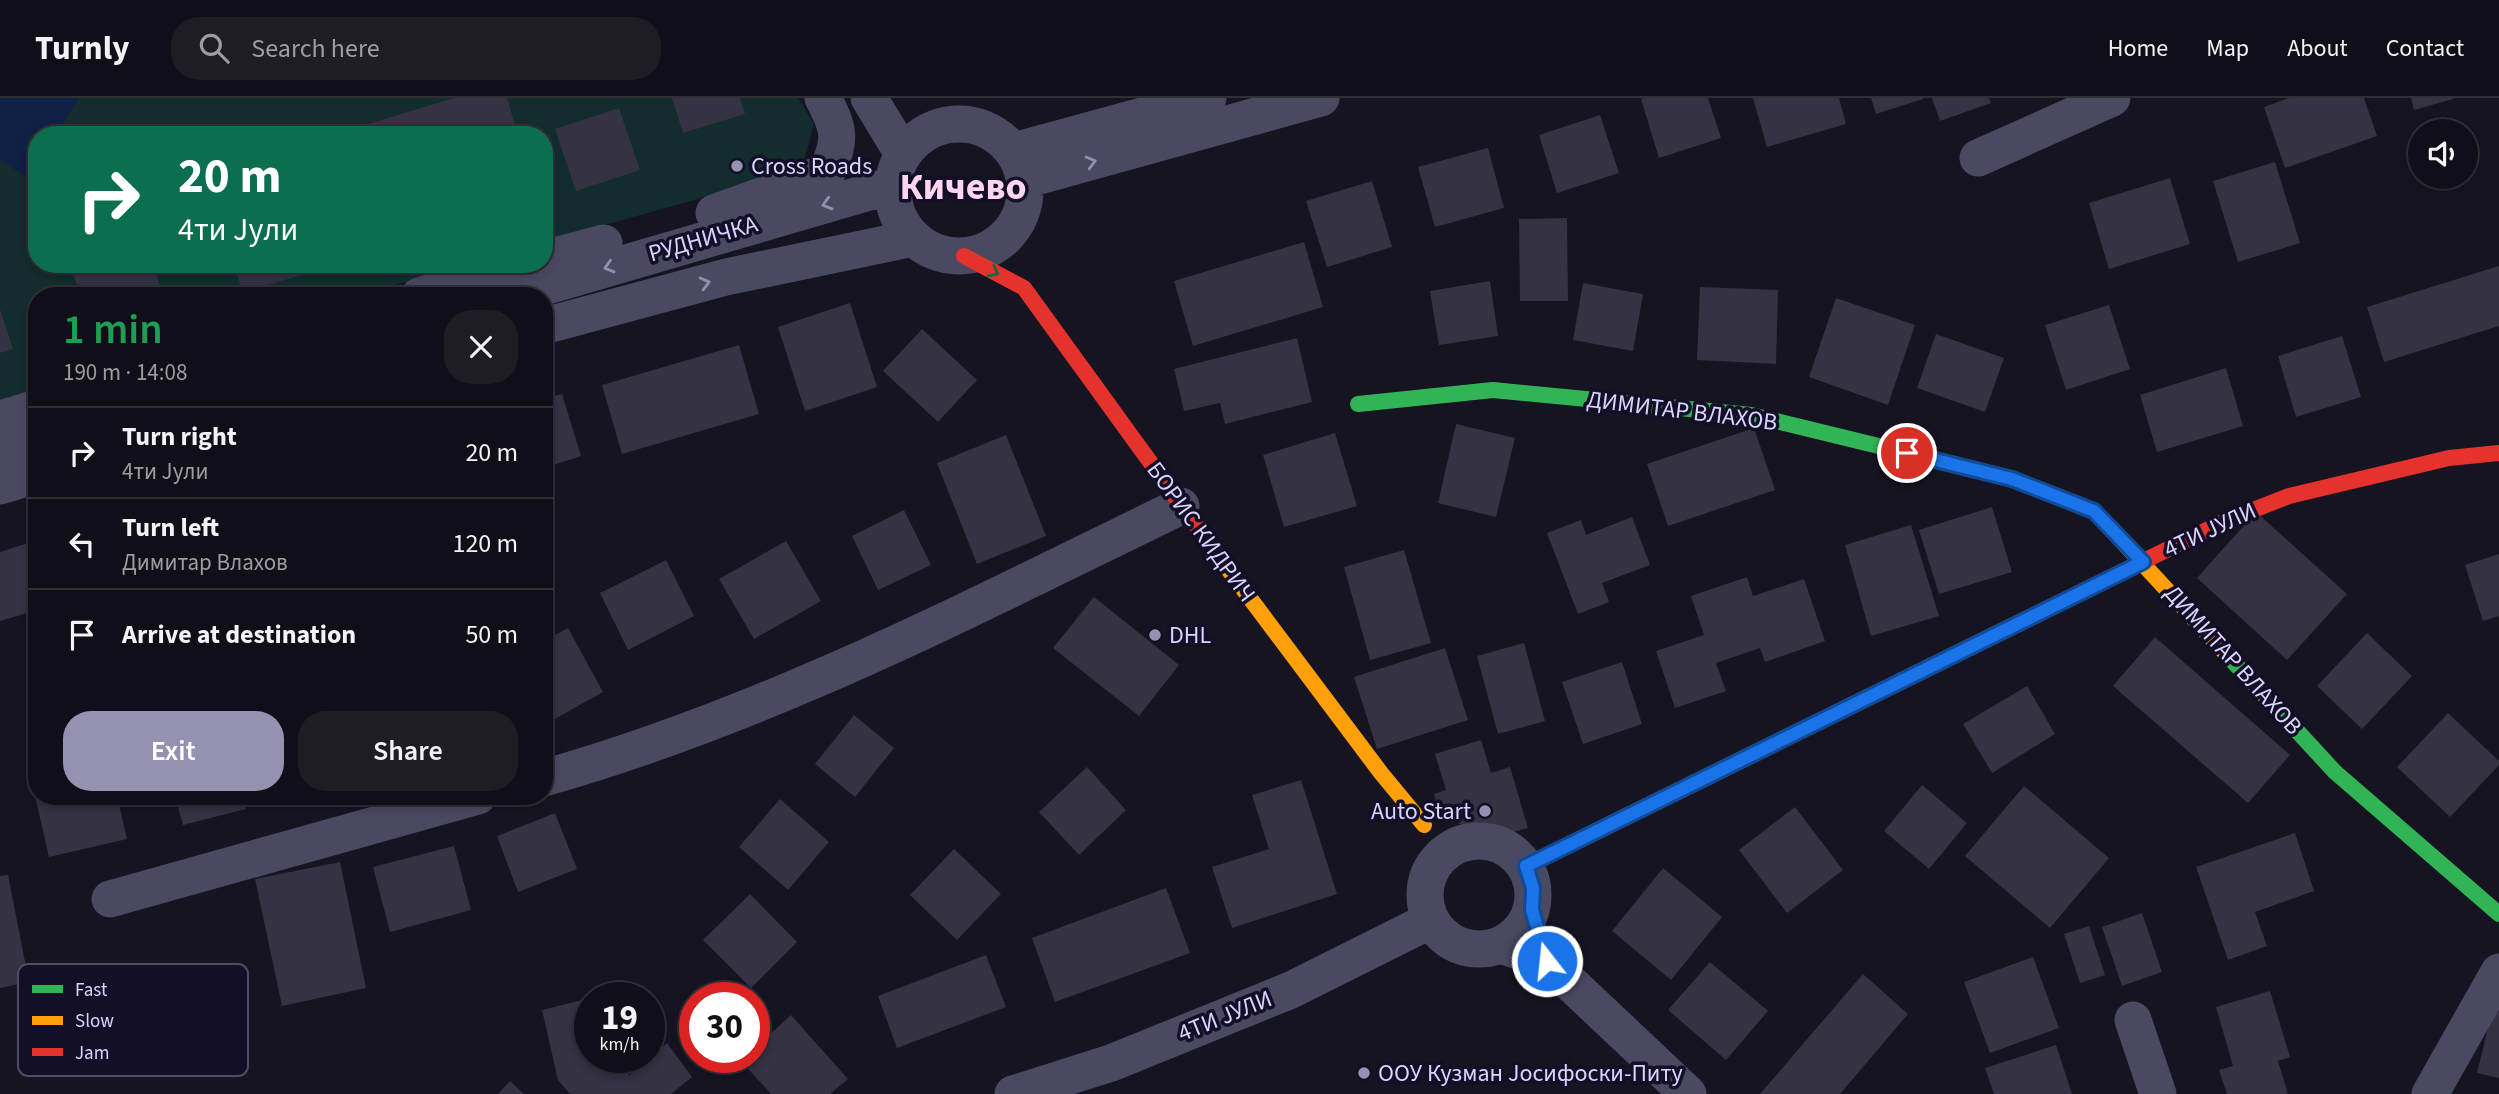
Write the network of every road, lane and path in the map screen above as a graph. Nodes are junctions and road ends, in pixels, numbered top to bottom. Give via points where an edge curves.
1 (823, 98) edge
2 (869, 98) edge
3 (893, 98) edge
4 (1208, 98) edge
5 (1321, 98) edge
6 (2112, 98) edge
7 (931, 130) junction
8 (1978, 158) dead end
9 (898, 170) junction
10 (1020, 182) junction
11 (914, 238) junction
12 (964, 256) junction
13 (553, 257) edge
14 (495, 273) edge
15 (449, 287) edge
16 (540, 287) edge
17 (1024, 288) junction
18 (553, 324) edge
19 (1358, 404) dead end
20 (28, 411) edge
21 (0, 419) edge
22 (28, 446) edge
23 (2499, 453) edge
24 (0, 454) edge
25 (28, 478) edge
26 (0, 486) edge
27 (1181, 506) junction
28 (2143, 562) junction
29 (553, 775) edge
30 (446, 805) edge
31 (1424, 825) junction
32 (1469, 841) junction
33 (1526, 866) junction
34 (1430, 871) junction
35 (110, 900) dead end
36 (1532, 910) junction
37 (2499, 914) edge
38 (1431, 920) junction
39 (1501, 946) junction
40 (1547, 961) junction
41 (2499, 972) edge
42 (2133, 1020) dead end
43 (1013, 1094) edge
44 (1688, 1094) edge
45 (2158, 1094) edge
46 (2430, 1094) edge

1 - 13 street via 836,124 836,150 827,172 711,214
2 - 9 street
3 - 7 street
4 - 10 street
10 -> 5 street
6 - 8 street
7 - 9 street via 915,140
7 - 10 street via 968,124 1001,138
9 - 11 street via 895,204
9 -> 16 street, РУДНИЧКА
10 - 12 street via 1012,231 999,244
10 - 17 street
11 - 12 street via 929,249
18 -> 11 street, РУДНИЧКА via 726,277
12 -> 17 street, БОРИС КИДРИЧ
14 - 15 street
17 - 27 street, БОРИС КИДРИЧ
19 - 28 street, ДИМИТАР ВЛАХОВ via 1493,390 1751,415 2012,479 2094,511
20 - 21 street
22 - 24 street
23 - 28 street, 4ТИ ЈУЛИ via 2449,458 2289,496 2225,521
25 - 26 street
27 - 29 street via 752,708
27 - 31 street, БОРИС КИДРИЧ
28 - 33 street, 4ТИ ЈУЛИ
28 - 37 street, ДИМИТАР ВЛАХОВ via 2335,772
30 - 35 street
31 - 32 street
31 - 34 street
32 - 33 street via 1490,842 1510,850
32 - 34 street via 1446,852
33 - 36 street via 1533,888
34 - 38 street via 1425,887
36 - 39 street via 1520,931
36 - 40 street
38 - 39 street via 1446,938 1466,948
38 - 43 street, 4ТИ ЈУЛИ via 1291,990 1111,1063
39 - 40 street
40 - 44 street
41 - 46 street
42 - 45 street

